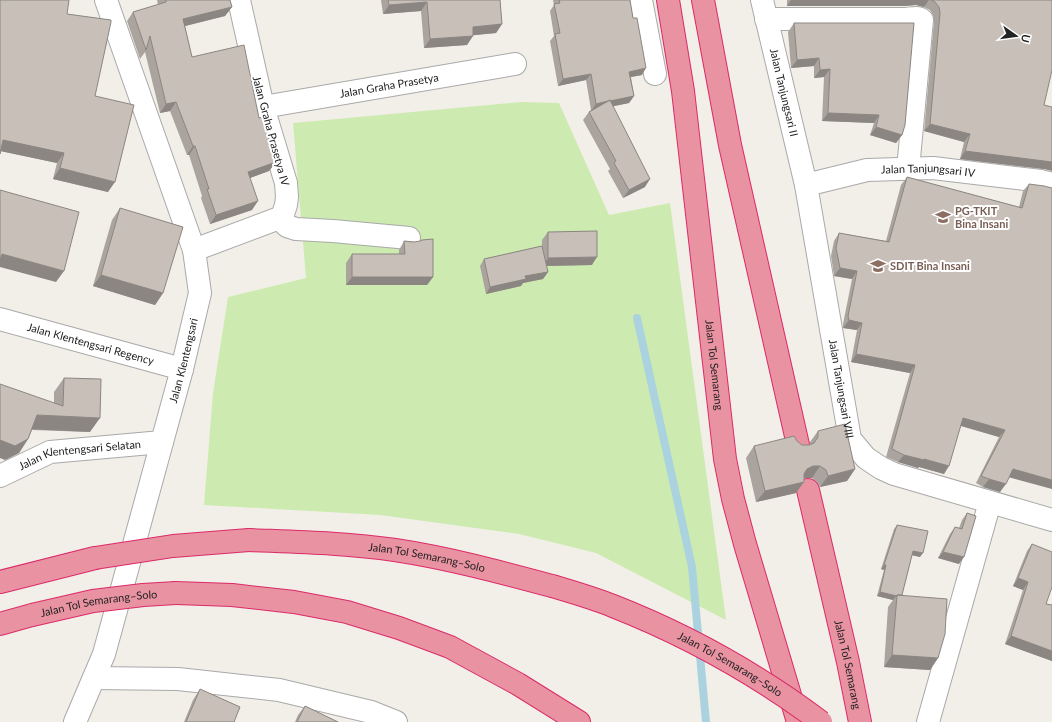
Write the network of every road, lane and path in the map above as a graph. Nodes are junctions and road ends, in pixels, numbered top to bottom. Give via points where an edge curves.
1 (106, 0) edge
2 (239, 0) edge
3 (641, 0) edge
4 (668, 0) edge
5 (703, 0) edge
6 (764, 9) edge
7 (515, 64) dead end
8 (655, 74) dead end
9 (262, 107) junction
10 (908, 169) junction
11 (1052, 184) edge
12 (806, 185) junction
13 (282, 217) junction
14 (409, 238) dead end
15 (194, 250) junction
16 (0, 319) edge
17 (182, 369) junction
18 (162, 442) junction
19 (798, 445) edge
20 (0, 476) edge
21 (808, 490) dead end
22 (990, 502) junction
23 (1052, 520) edge
24 (0, 582) edge
25 (0, 624) edge
26 (94, 678) junction
27 (75, 722) edge
28 (396, 722) edge
29 (579, 722) edge
30 (798, 722) edge
31 (821, 722) edge
32 (860, 722) edge
33 (928, 722) edge

1 - 15 street, Jalan Klentengsari
2 - 9 street, Jalan Graha Prasetya IV
3 - 8 street
4 - 30 highway, Jalan Tol Semarang via 683,91 726,459 733,499
5 - 19 highway via 730,145
6 - 10 street via 922,20
6 - 12 street, Jalan Tanjungsari II
7 - 9 street, Jalan Graha Prasetya
9 - 13 street, Jalan Graha Prasetya IV via 286,183 287,197
10 - 11 street, Jalan Tanjungsari IV via 940,169
10 - 12 street, Jalan Tanjungsari IV via 867,170
12 - 22 street, Jalan Tanjungsari VIII via 850,439 866,458 894,474
13 - 14 street via 284,224 296,230
13 - 15 street
15 - 17 street, Jalan Klentengsari via 200,293
16 - 17 street, Jalan Klentengsari Regency
17 - 18 street, Jalan Klentengsari
18 - 20 street, Jalan Klentengsari Selatan via 50,452
18 - 26 street, Jalan Klentengsari via 104,654
21 - 32 highway, Jalan Tol Semarang
22 - 23 street, Jalan Tanjungsari VIII
22 - 33 street
24 - 31 highway, Jalan Tol Semarang–Solo, bridge via 95,558 173,546 249,540 395,550 474,565 613,606 709,651 759,680
25 - 29 highway, Jalan Tol Semarang–Solo, bridge via 93,602 143,594 232,595 294,602 347,612 450,647 518,684
26 - 27 street, Jalan Klentengsari
26 - 28 street via 178,679 279,690 371,712

